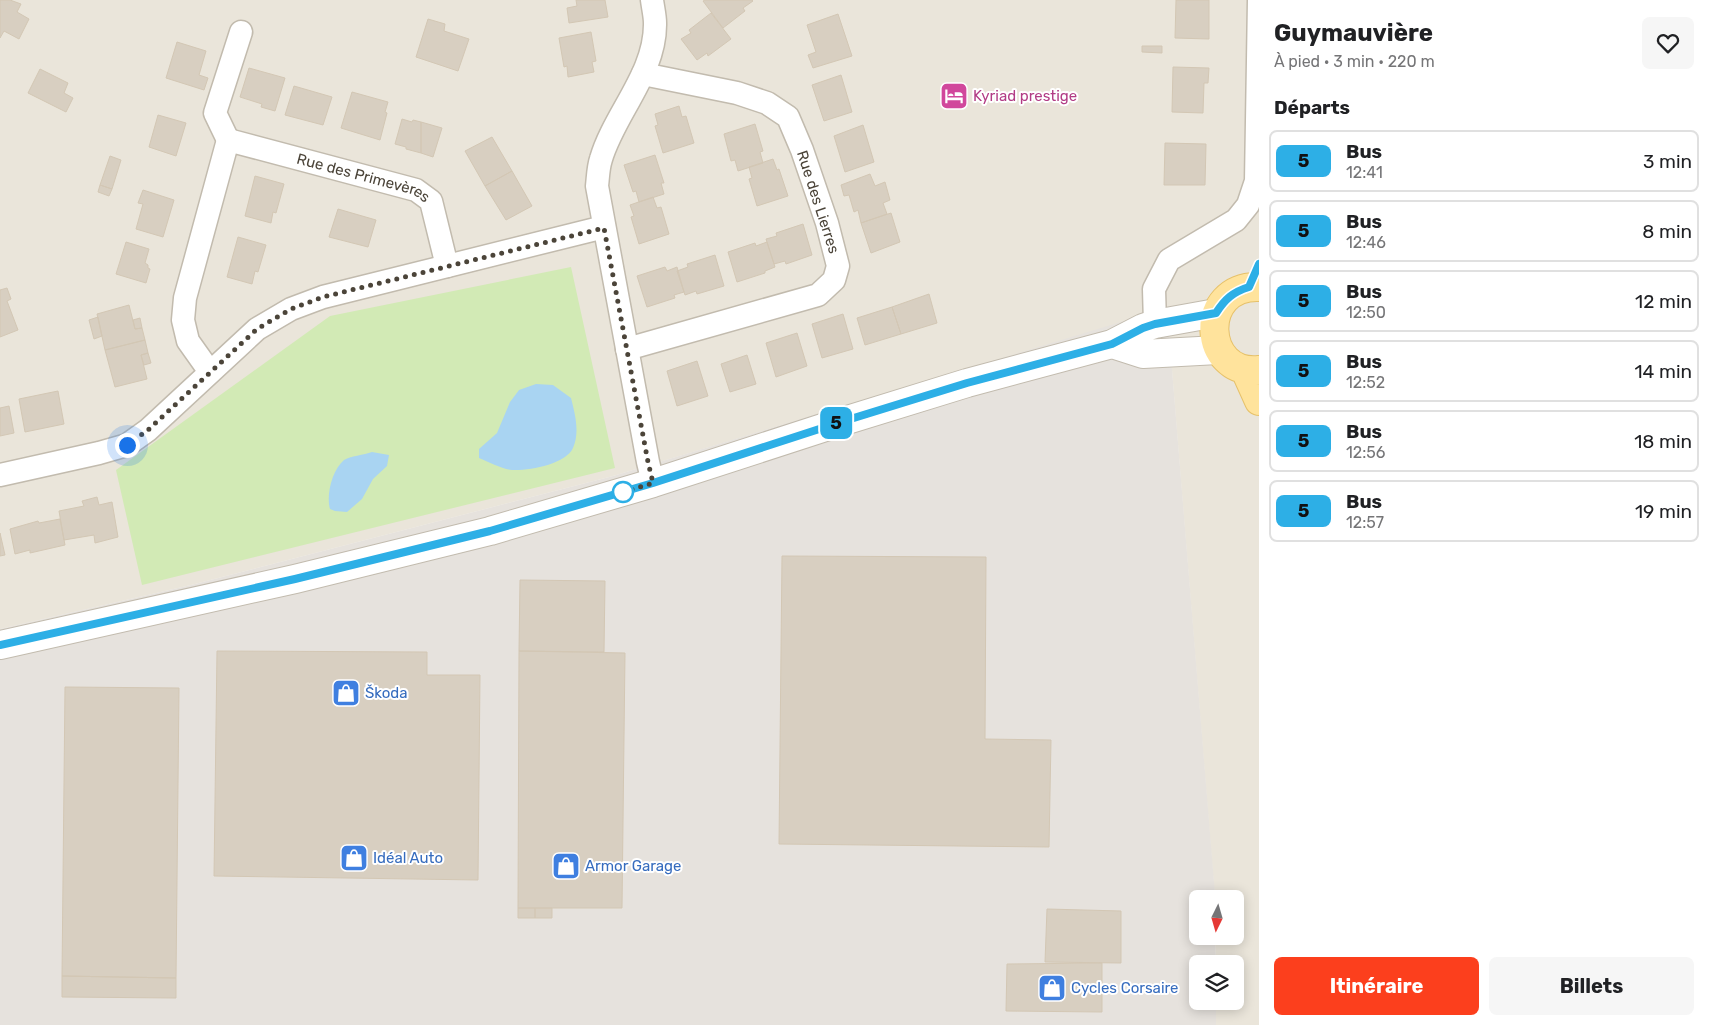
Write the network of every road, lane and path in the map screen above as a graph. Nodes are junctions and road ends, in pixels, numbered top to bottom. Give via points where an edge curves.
1 (652, 0) edge
2 (1258, 0) edge
3 (241, 32) dead end
4 (643, 74) junction
5 (228, 140) junction
6 (604, 228) junction
7 (447, 266) junction
8 (1256, 279) edge
9 (1216, 313) junction
10 (1155, 324) junction
11 (1112, 344) junction
12 (627, 348) junction
13 (1218, 350) junction
14 (1252, 370) edge
15 (210, 372) junction
16 (1259, 402) edge
17 (0, 475) edge
18 (653, 483) junction
19 (0, 646) edge

1 - 4 street via 656,24
2 - 10 street via 1256,181 1248,205 1236,220 1169,260 1154,290
3 - 5 street via 215,114
4 - 6 street via 600,161 597,186
4 - 12 street, Rue des Lierres via 737,93 767,103 788,117 827,224 838,266 834,280 818,295
5 - 7 street, Rue des Primevères via 416,190 431,201
5 - 15 street via 184,298 183,320 188,341
6 - 7 street
6 - 12 street
7 - 15 street via 323,297 291,309 257,329
8 - 9 main road via 1224,301
9 - 10 street
9 - 13 main road via 1213,332
10 - 11 street
11 - 13 street via 1143,354
11 - 18 street via 920,398
12 - 18 street
13 - 14 main road via 1230,363
14 - 16 main road
15 - 17 street via 148,430 127,445
18 - 19 street via 490,531

